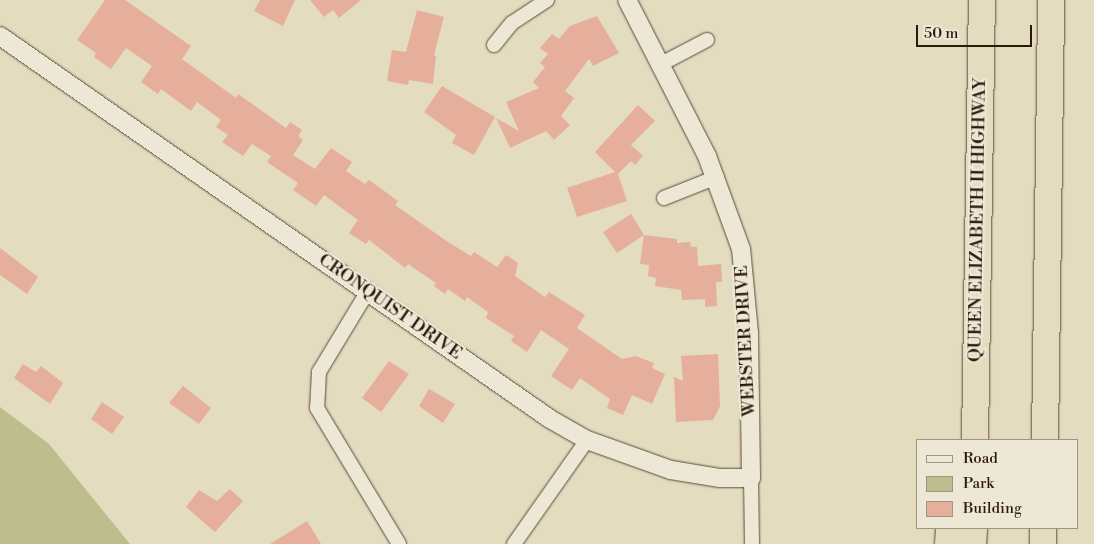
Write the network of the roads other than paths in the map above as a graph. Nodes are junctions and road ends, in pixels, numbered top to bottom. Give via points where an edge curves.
1 (547, 0) edge
2 (627, 0) edge
3 (982, 0) edge
4 (1051, 0) edge
5 (0, 36) edge
6 (707, 40) dead end
7 (494, 45) dead end
8 (661, 64) junction
9 (717, 177) junction
10 (664, 198) dead end
11 (977, 290) junction
12 (368, 291) junction
13 (960, 439) edge
14 (975, 439) edge
15 (1045, 439) edge
16 (587, 440) junction
17 (752, 478) junction
18 (950, 529) edge
19 (974, 529) edge
20 (1043, 529) edge
21 (399, 544) edge
22 (514, 544) edge
23 (752, 544) edge
24 (948, 544) edge
25 (973, 544) edge
26 (1043, 544) edge

1 - 7 street via 512,23
2 - 8 street, WEBSTER DRIVE
3 - 11 highway, QUEEN ELIZABETH II HIGHWAY
4 - 15 highway
5 - 12 street, CRONQUIST DRIVE
6 - 8 street
8 - 9 street, WEBSTER DRIVE
9 - 10 street
9 - 17 street, WEBSTER DRIVE via 741,249 746,292
11 - 13 highway
11 - 14 highway, QUEEN ELIZABETH II HIGHWAY
12 - 16 street, CRONQUIST DRIVE via 550,419
12 - 21 street via 319,372 317,408
16 - 17 street, CRONQUIST DRIVE via 671,470 720,478
16 - 22 street
17 - 23 street
18 - 24 highway
19 - 25 highway
20 - 26 highway

